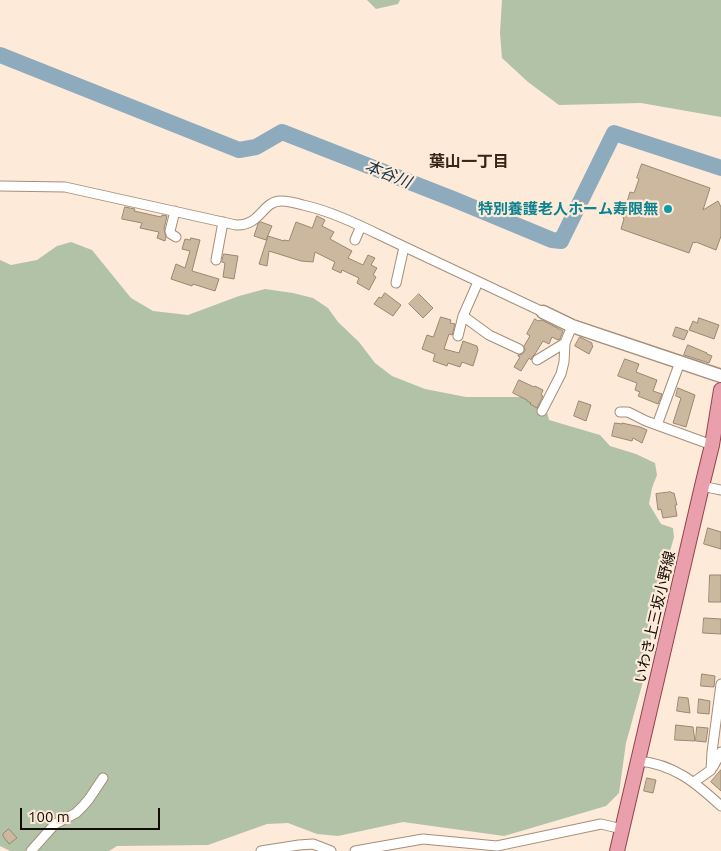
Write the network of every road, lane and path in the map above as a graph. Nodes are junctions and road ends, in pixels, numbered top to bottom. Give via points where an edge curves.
1 (0, 186) edge
2 (175, 211) junction
3 (223, 222) junction
4 (361, 226) junction
5 (176, 237) dead end
6 (355, 240) dead end
7 (404, 247) junction
8 (216, 260) dead end
9 (478, 282) junction
10 (396, 283) dead end
11 (543, 312) joint
12 (463, 316) junction
13 (572, 326) junction
14 (458, 336) dead end
15 (565, 343) junction
16 (519, 350) dead end
17 (536, 360) dead end
18 (680, 362) junction
19 (721, 376) edge
20 (721, 390) edge
21 (542, 412) dead end
22 (620, 412) dead end
23 (657, 425) junction
24 (712, 445) junction
25 (702, 486) junction
26 (721, 490) edge
27 (721, 684) edge
28 (721, 752) edge
29 (638, 761) junction
30 (711, 770) junction
31 (103, 778) dead end
32 (694, 782) junction
33 (721, 806) edge
34 (622, 829) junction
35 (298, 848) edge
36 (497, 848) edge
37 (31, 851) edge
38 (261, 851) edge
39 (331, 851) edge
40 (355, 851) edge
41 (616, 851) edge

1 - 2 street via 65,187
2 - 3 street
2 - 5 street via 170,231
3 - 4 street via 250,223 271,203 280,201 328,212
3 - 8 street
4 - 6 street
4 - 7 street
7 - 9 street
7 - 10 street
9 - 11 street
9 - 12 street
11 - 13 street
12 - 14 street
12 - 16 street via 489,335
13 - 15 street
13 - 18 street
15 - 17 street
15 - 21 street via 561,374
18 - 19 street
18 - 23 street
20 - 24 main road, いわき上三坂小野線
22 - 23 street via 628,412
23 - 24 street
24 - 25 main road, いわき上三坂小野線
25 - 26 street
25 - 29 main road, いわき上三坂小野線
27 - 30 street
28 - 30 street
29 - 32 street via 676,771
29 - 34 main road, いわき上三坂小野線
30 - 32 street
31 - 37 street via 83,806 55,824
32 - 33 street
34 - 36 street via 601,824
34 - 41 main road, いわき上三坂小野線
35 - 38 street
35 - 39 street via 314,844
36 - 40 street via 424,839

